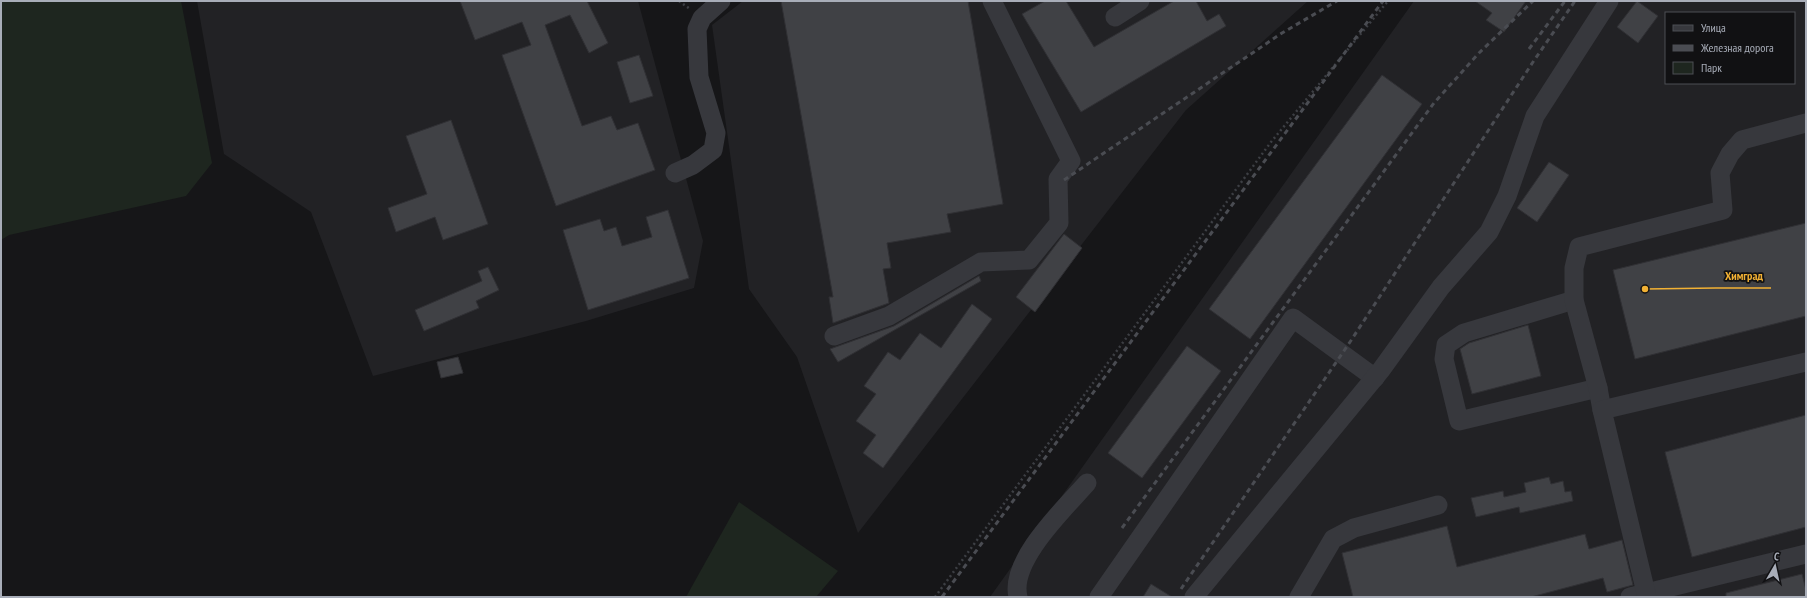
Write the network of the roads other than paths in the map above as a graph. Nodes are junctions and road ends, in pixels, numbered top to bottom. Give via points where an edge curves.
1 (721, 1) edge
2 (992, 1) edge
3 (1140, 1) edge
4 (1609, 1) edge
5 (1115, 17) dead end
6 (1806, 123) edge
7 (675, 173) dead end
8 (1574, 300) junction
9 (834, 336) dead end
10 (1806, 362) edge
11 (1375, 378) junction
12 (1598, 388) junction
13 (1602, 410) junction
14 (1087, 483) dead end
15 (1438, 505) dead end
16 (1806, 554) edge
17 (1641, 596) edge
18 (1018, 597) edge
19 (1099, 597) edge
20 (1194, 597) edge
21 (1299, 597) edge

1 - 7 lane via 702,18 697,29 699,77 716,133 713,150
2 - 9 lane via 1071,161 1058,179 1060,223 1029,260 981,262 889,316
3 - 5 lane
4 - 11 lane via 1535,116 1507,196 1490,232 1441,287
6 - 8 lane via 1742,140 1730,154 1720,173 1723,210 1579,247 1574,268
8 - 12 lane
8 - 12 lane via 1464,333 1446,345 1444,359 1459,421
10 - 13 lane
11 - 19 lane via 1293,318
11 - 20 lane
12 - 13 lane
13 - 17 lane
14 - 18 lane via 1027,554 1018,577
15 - 21 lane via 1354,528 1333,539
16 - 17 lane

